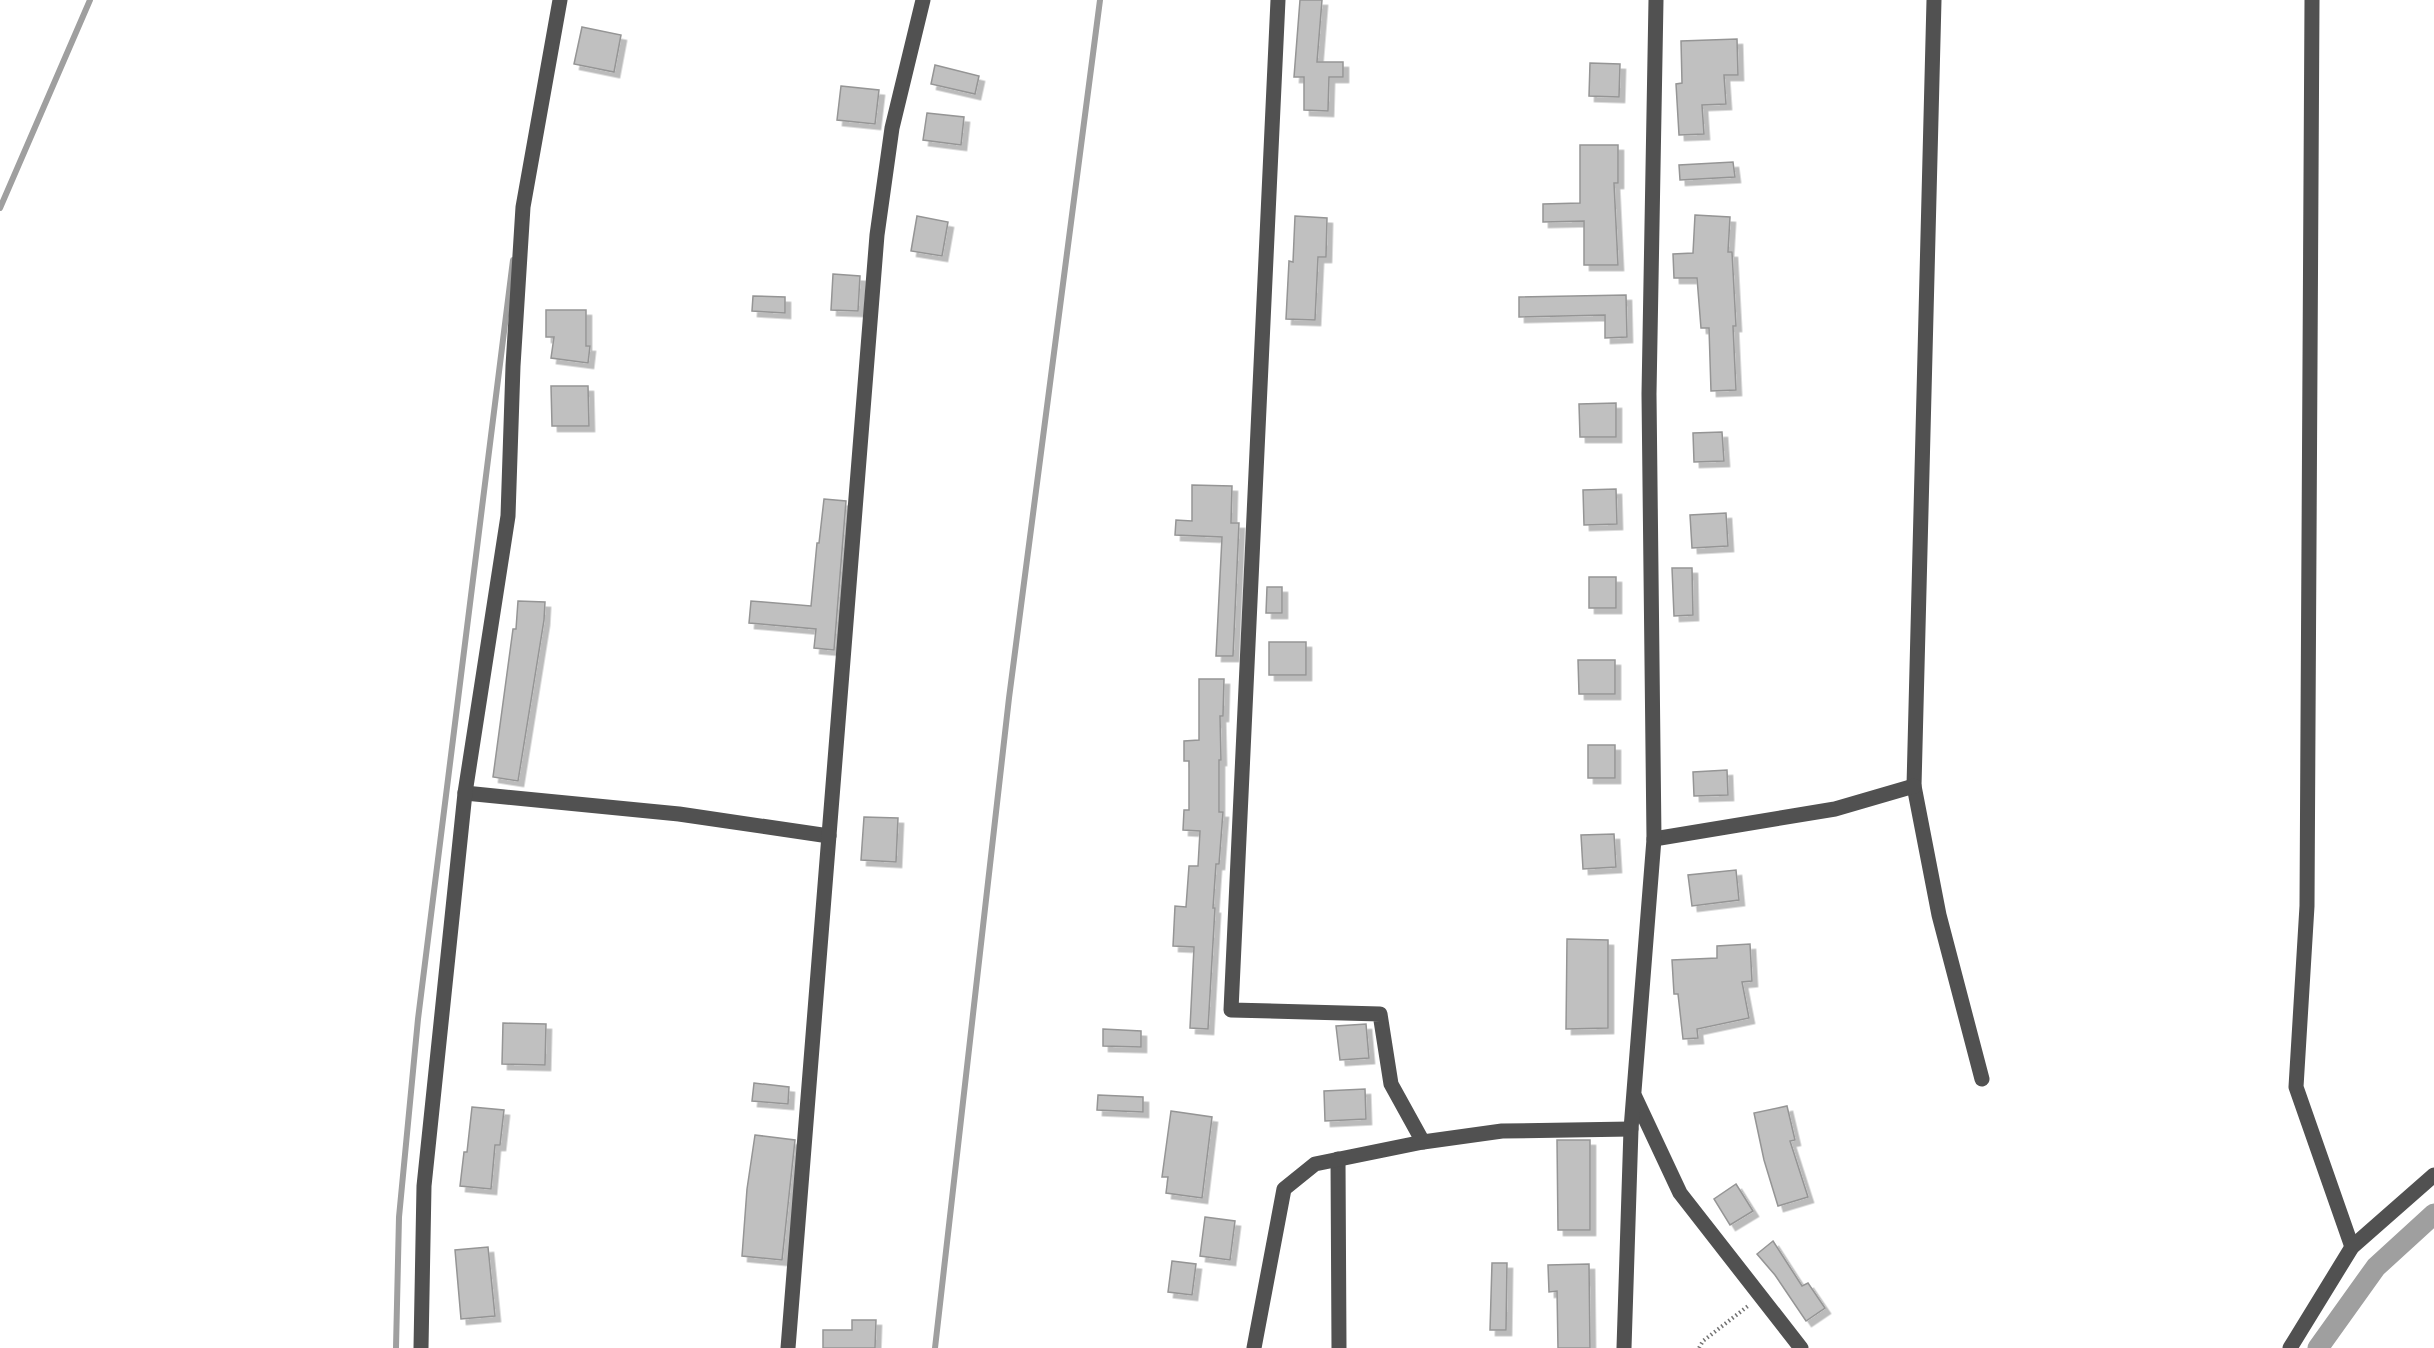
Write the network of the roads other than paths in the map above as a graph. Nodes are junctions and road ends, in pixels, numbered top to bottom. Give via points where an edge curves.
1 (560, 0) edge
2 (923, 0) edge
3 (1278, 0) edge
4 (1656, 0) edge
5 (1934, 0) edge
6 (2312, 0) edge
7 (1914, 786) junction
8 (465, 793) junction
9 (829, 836) junction
10 (1654, 839) junction
11 (1982, 1079) dead end
12 (1633, 1095) junction
13 (1630, 1129) junction
14 (1423, 1142) junction
15 (1338, 1159) junction
16 (2434, 1175) edge
17 (2352, 1247) junction
18 (421, 1348) edge
19 (788, 1348) edge
20 (1254, 1348) edge
21 (1340, 1348) edge
22 (1624, 1348) edge
23 (1801, 1348) edge
24 (2290, 1348) edge

1 - 8 street via 524,207 508,516
2 - 9 street via 892,128 877,234
3 - 14 street via 1231,1010 1380,1014 1390,1084
4 - 10 street via 1649,394
5 - 7 street
6 - 17 street via 2307,906 2296,1088
7 - 10 street via 1835,809
7 - 11 street via 1939,915
8 - 9 street via 679,814
8 - 18 street via 424,1186
9 - 19 street
10 - 12 street
12 - 13 street
12 - 23 street via 1680,1193
13 - 14 street via 1503,1131
13 - 22 street
14 - 15 street
15 - 20 street via 1315,1164 1284,1189
15 - 21 street
16 - 17 street
17 - 24 street

